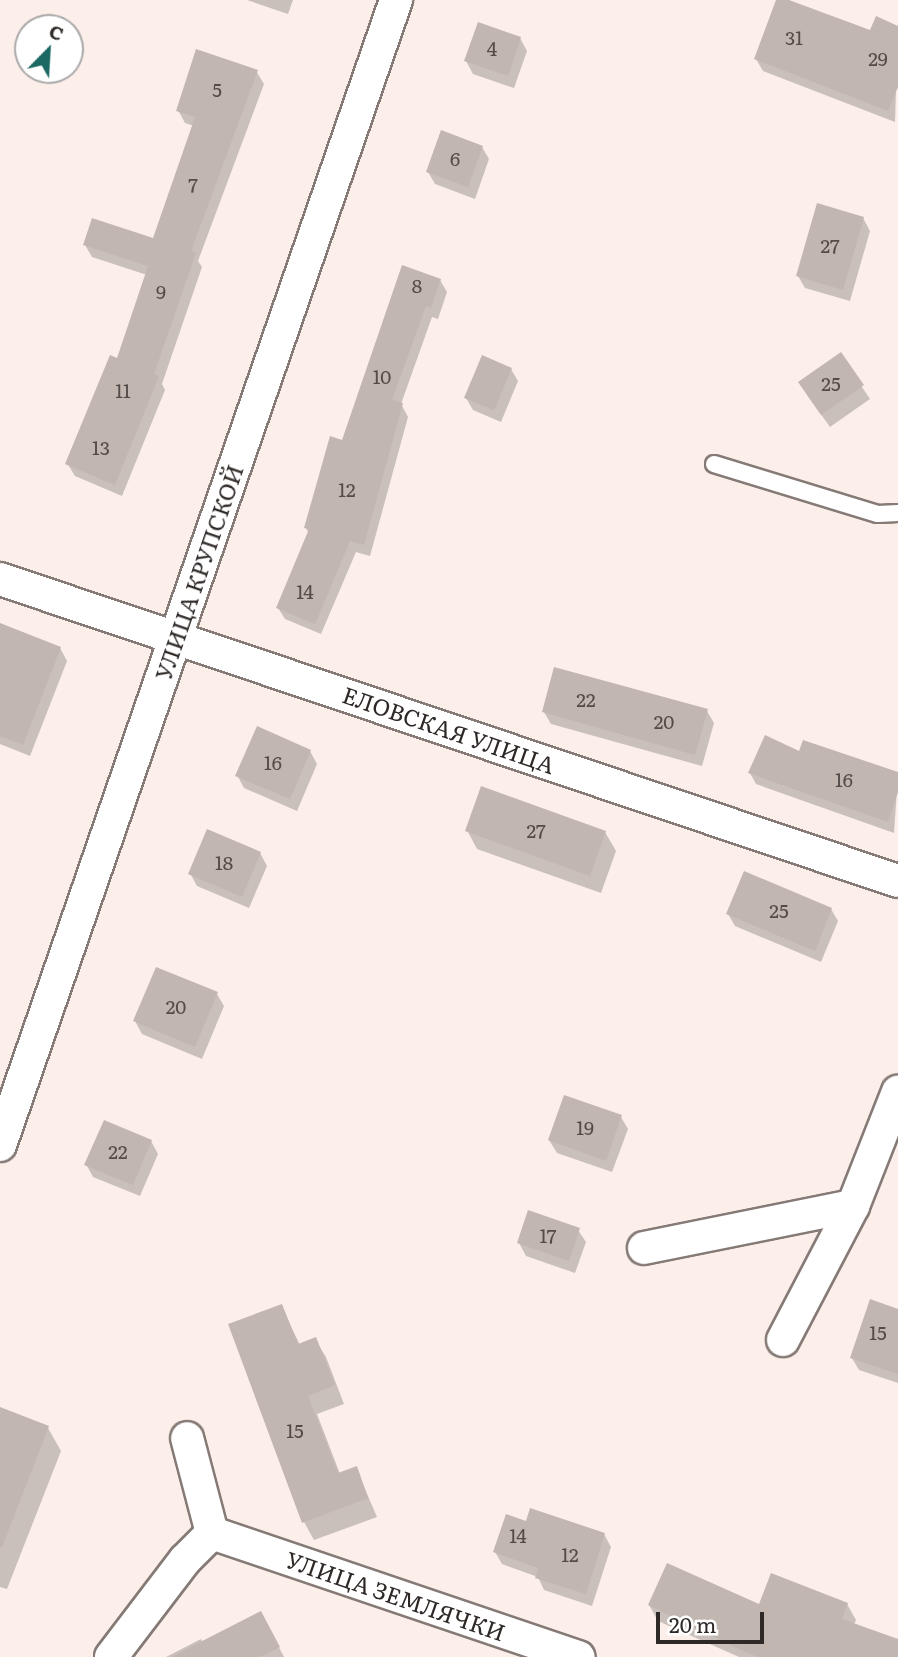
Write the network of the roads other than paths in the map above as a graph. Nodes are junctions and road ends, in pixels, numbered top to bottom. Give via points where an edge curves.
1 (396, 0) edge
2 (714, 464) dead end
3 (898, 513) edge
4 (0, 579) edge
5 (176, 636) junction
6 (898, 881) edge
7 (898, 1092) edge
8 (0, 1145) edge
9 (853, 1206) junction
10 (643, 1248) dead end
11 (783, 1340) dead end
12 (187, 1438) dead end
13 (212, 1533) junction
14 (111, 1657) edge
15 (579, 1657) edge

1 - 5 street, УЛИЦА КРУПСКОЙ
2 - 3 lane via 878,514
4 - 5 street, ЕЛОВСКАЯ УЛИЦА
5 - 6 street, ЕЛОВСКАЯ УЛИЦА
5 - 8 street, УЛИЦА КРУПСКОЙ
7 - 9 street
9 - 10 street
9 - 11 street
12 - 13 street
13 - 14 street via 185,1560
13 - 15 street, УЛИЦА ЗЕМЛЯЧКИ

